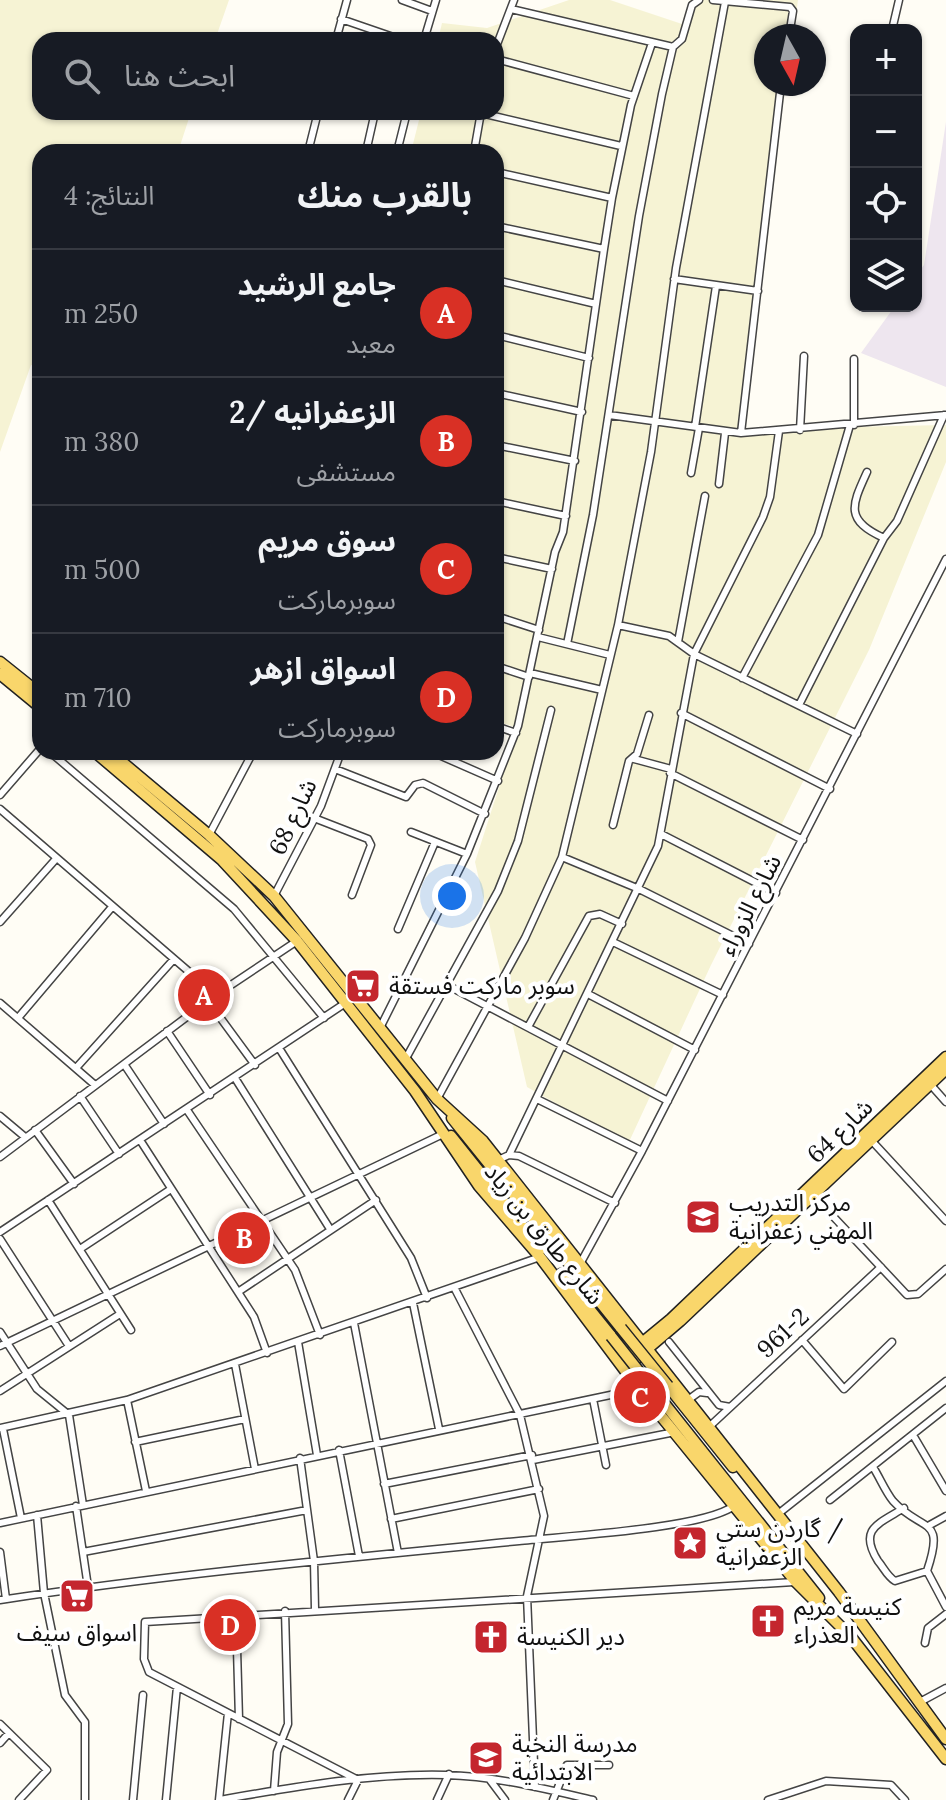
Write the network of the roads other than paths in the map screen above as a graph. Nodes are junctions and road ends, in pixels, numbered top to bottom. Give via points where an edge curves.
1 (347, 0) edge
2 (402, 0) edge
3 (436, 0) edge
4 (514, 0) edge
5 (699, 0) edge
6 (713, 0) edge
7 (899, 0) edge
8 (729, 1) edge
9 (785, 3) edge
10 (511, 9) junction
11 (432, 11) junction
12 (341, 19) junction
13 (791, 24) edge
14 (893, 24) edge
15 (338, 32) edge
16 (377, 32) edge
17 (426, 32) edge
18 (502, 32) edge
19 (652, 43) junction
20 (673, 47) junction
21 (504, 61) edge
22 (634, 96) junction
23 (780, 96) edge
24 (504, 118) edge
25 (316, 120) edge
26 (373, 120) edge
27 (405, 120) edge
28 (480, 120) edge
29 (310, 144) edge
30 (368, 144) edge
31 (399, 144) edge
32 (475, 144) edge
33 (621, 146) junction
34 (504, 174) edge
35 (612, 198) junction
36 (504, 228) edge
37 (604, 249) junction
38 (674, 279) junction
39 (504, 282) edge
40 (716, 286) junction
41 (758, 291) junction
42 (596, 304) junction
43 (504, 337) edge
44 (804, 356) dead end
45 (589, 358) junction
46 (854, 359) dead end
47 (504, 395) edge
48 (582, 412) junction
49 (609, 415) junction
50 (945, 415) edge
51 (655, 422) junction
52 (852, 425) junction
53 (697, 428) junction
54 (800, 430) junction
55 (779, 431) junction
56 (725, 433) junction
57 (741, 433) junction
58 (504, 447) edge
59 (575, 461) junction
60 (867, 472) dead end
61 (691, 473) dead end
62 (719, 484) dead end
63 (705, 496) dead end
64 (504, 503) edge
65 (566, 516) junction
66 (884, 538) junction
67 (504, 559) edge
68 (946, 559) edge
69 (552, 569) junction
70 (504, 619) edge
71 (618, 625) junction
72 (539, 634) junction
73 (678, 642) junction
74 (567, 644) junction
75 (694, 654) junction
76 (610, 655) junction
77 (0, 662) edge
78 (504, 668) edge
79 (0, 674) edge
80 (529, 675) junction
81 (742, 678) junction
82 (32, 688) edge
83 (602, 690) junction
84 (32, 700) edge
85 (799, 705) junction
86 (551, 710) dead end
87 (681, 713) junction
88 (649, 715) dead end
89 (504, 729) edge
90 (516, 733) junction
91 (857, 734) junction
92 (32, 758) edge
93 (634, 759) junction
94 (59, 760) edge
95 (104, 760) edge
96 (120, 760) edge
97 (249, 760) edge
98 (338, 760) edge
99 (450, 760) edge
100 (335, 769) junction
101 (671, 771) junction
102 (498, 781) junction
103 (830, 789) junction
104 (0, 795) edge
105 (0, 809) edge
106 (485, 814) junction
107 (314, 818) junction
108 (613, 825) dead end
109 (411, 832) dead end
110 (661, 834) junction
111 (209, 835) junction
112 (803, 840) junction
113 (435, 842) junction
114 (467, 854) junction
115 (562, 857) junction
116 (55, 860) junction
117 (639, 889) junction
118 (776, 893) junction
119 (352, 895) dead end
120 (274, 896) junction
121 (112, 907) junction
122 (0, 922) edge
123 (622, 924) junction
124 (398, 929) dead end
125 (297, 941) junction
126 (613, 942) junction
127 (749, 944) junction
128 (274, 957) junction
129 (174, 959) junction
130 (447, 985) junction
131 (588, 994) junction
132 (216, 995) junction
133 (723, 995) junction
134 (208, 1001) junction
135 (0, 1003) edge
136 (344, 1004) junction
137 (488, 1006) junction
138 (18, 1018) junction
139 (324, 1018) junction
140 (528, 1027) junction
141 (380, 1028) junction
142 (167, 1031) junction
143 (563, 1046) junction
144 (279, 1048) junction
145 (695, 1050) junction
146 (946, 1057) edge
147 (405, 1060) junction
148 (124, 1064) junction
149 (255, 1065) junction
150 (76, 1068) junction
151 (946, 1069) edge
152 (235, 1078) junction
153 (930, 1084) junction
154 (95, 1085) junction
155 (415, 1091) junction
156 (210, 1095) junction
157 (80, 1096) junction
158 (437, 1099) junction
159 (537, 1099) junction
160 (668, 1101) junction
161 (946, 1102) edge
162 (187, 1110) junction
163 (0, 1116) edge
164 (164, 1124) junction
165 (35, 1130) junction
166 (443, 1134) junction
167 (25, 1137) junction
168 (140, 1140) junction
169 (871, 1140) junction
170 (642, 1151) junction
171 (119, 1154) junction
172 (509, 1155) junction
173 (0, 1157) edge
174 (498, 1160) junction
175 (359, 1174) junction
176 (74, 1184) junction
177 (171, 1189) junction
178 (813, 1195) junction
179 (307, 1196) junction
180 (48, 1200) junction
181 (376, 1200) junction
182 (615, 1203) junction
183 (260, 1220) junction
184 (946, 1221) edge
185 (330, 1229) junction
186 (0, 1232) edge
187 (0, 1239) edge
188 (208, 1245) junction
189 (80, 1249) junction
190 (540, 1257) junction
191 (286, 1259) junction
192 (580, 1264) junction
193 (881, 1267) junction
194 (946, 1269) edge
195 (455, 1289) junction
196 (238, 1292) junction
197 (108, 1293) junction
198 (427, 1298) junction
199 (413, 1303) junction
200 (120, 1314) junction
201 (53, 1321) junction
202 (354, 1323) junction
203 (131, 1330) dead end
204 (0, 1332) edge
205 (320, 1335) junction
206 (802, 1340) junction
207 (298, 1342) junction
208 (669, 1342) dead end
209 (892, 1342) dead end
210 (3, 1344) edge
211 (69, 1346) junction
212 (645, 1346) junction
213 (267, 1353) junction
214 (235, 1364) junction
215 (622, 1365) junction
216 (26, 1373) junction
217 (946, 1381) edge
218 (639, 1389) junction
219 (0, 1391) edge
220 (707, 1393) junction
221 (593, 1399) junction
222 (127, 1400) junction
223 (688, 1400) junction
224 (730, 1407) junction
225 (946, 1408) edge
226 (69, 1415) junction
227 (520, 1415) junction
228 (245, 1419) junction
229 (710, 1426) junction
230 (2, 1429) edge
231 (439, 1429) junction
232 (675, 1432) junction
233 (913, 1435) junction
234 (135, 1442) junction
235 (376, 1442) junction
236 (603, 1446) junction
237 (339, 1450) junction
238 (317, 1455) junction
239 (300, 1458) junction
240 (532, 1458) junction
241 (606, 1465) dead end
242 (873, 1467) junction
243 (255, 1469) junction
244 (384, 1484) junction
245 (539, 1489) junction
246 (946, 1490) edge
247 (146, 1491) junction
248 (830, 1500) dead end
249 (79, 1506) junction
250 (734, 1506) junction
251 (904, 1508) junction
252 (307, 1510) junction
253 (778, 1514) junction
254 (37, 1515) junction
255 (946, 1516) edge
256 (21, 1518) junction
257 (391, 1519) junction
258 (0, 1523) edge
259 (928, 1526) junction
260 (539, 1539) junction
261 (0, 1552) edge
262 (83, 1552) junction
263 (398, 1553) junction
264 (359, 1556) junction
265 (314, 1561) junction
266 (927, 1571) junction
267 (796, 1582) junction
268 (88, 1587) junction
269 (44, 1593) junction
270 (527, 1596) junction
271 (3, 1599) edge
272 (946, 1607) edge
273 (315, 1609) junction
274 (285, 1611) junction
275 (236, 1614) junction
276 (946, 1614) edge
277 (851, 1637) junction
278 (872, 1640) junction
279 (925, 1643) dead end
280 (177, 1687) junction
281 (946, 1688) edge
282 (143, 1695) dead end
283 (918, 1703) junction
284 (228, 1713) junction
285 (239, 1719) junction
286 (0, 1724) edge
287 (9, 1733) junction
288 (946, 1739) edge
289 (281, 1742) junction
290 (0, 1743) edge
291 (946, 1759) edge
292 (609, 1765) dead end
293 (449, 1774) junction
294 (358, 1780) junction
295 (490, 1780) junction
296 (535, 1787) junction
297 (274, 1791) junction
298 (557, 1792) junction
299 (263, 1793) junction
300 (19, 1800) edge
301 (85, 1800) edge
302 (133, 1800) edge
303 (166, 1800) edge
304 (219, 1800) edge
305 (268, 1800) edge
306 (348, 1800) edge
307 (437, 1800) edge
308 (505, 1800) edge
309 (553, 1800) edge
310 (593, 1800) edge
311 (768, 1800) edge
312 (905, 1800) edge

1 - 12 street
2 - 11 street
3 - 11 street
4 - 10 street
5 - 20 street via 692,5 682,39
6 - 8 street
7 - 14 street
8 - 9 street
8 - 38 street
9 - 13 street via 793,11
10 - 18 street
10 - 19 street
11 - 17 street
12 - 15 street
12 - 16 street
19 - 20 street
19 - 22 street
20 - 49 street via 639,216
21 - 22 street
22 - 33 street
23 - 41 street
24 - 33 street
25 - 29 street
26 - 30 street
27 - 31 street
28 - 32 street
33 - 35 street
34 - 35 street
35 - 37 street
36 - 37 street
37 - 42 street
38 - 40 street
38 - 51 street
39 - 42 street
40 - 41 street
40 - 53 street
41 - 57 street
42 - 45 street
43 - 45 street
44 - 54 street
45 - 48 street
46 - 52 street
47 - 48 street
48 - 59 street
49 - 51 street
49 - 74 street
50 - 52 street
50 - 66 street via 897,521
51 - 53 street
51 - 71 street
52 - 54 street
52 - 81 street via 818,535
53 - 56 street
53 - 61 street
54 - 55 street
55 - 57 street
55 - 75 street via 763,517
56 - 57 street
56 - 62 street
58 - 59 street
59 - 65 street
60 - 66 street via 852,504 854,513
63 - 73 street
64 - 65 street
65 - 69 street
66 - 85 street
67 - 69 street
68 - 91 street, شارع الزوراء
69 - 72 street
70 - 72 street
71 - 73 street
71 - 76 street
72 - 74 street
72 - 80 street
73 - 75 street
74 - 76 street
75 - 81 street
75 - 87 street
76 - 83 street
77 - 82 main road
78 - 80 street
79 - 84 main road
80 - 83 street
80 - 90 street
81 - 85 street
83 - 115 street
85 - 91 street
86 - 130 street via 518,841 498,891
87 - 101 street
87 - 103 street
88 - 93 street
89 - 90 street
90 - 102 street
91 - 103 street, شارع الزوراء
92 - 104 street
93 - 101 street
93 - 108 street via 629,761
94 - 128 street via 234,909
95 - 125 main road, شارع طارق بن زياد via 222,860
96 - 111 main road, شارع طارق بن زياد
97 - 111 street
98 - 100 street, شارع 68
99 - 102 street
100 - 106 street via 406,797 423,783
100 - 107 street, شارع 68
101 - 110 street
101 - 112 street
102 - 106 street
103 - 112 street, شارع الزوراء
105 - 116 street
106 - 114 street
107 - 119 street via 368,839 371,845
107 - 120 street, شارع 68
109 - 113 street
110 - 117 street
110 - 118 street
111 - 120 main road, شارع طارق بن زياد
112 - 118 street, شارع الزوراء
113 - 114 street
113 - 124 street
114 - 141 street
115 - 117 street
115 - 137 street
116 - 121 street
116 - 122 street
117 - 123 street
117 - 127 street
118 - 127 street, شارع الزوراء
120 - 141 main road, شارع طارق بن زياد
121 - 129 street
121 - 138 street
123 - 126 street
123 - 140 street via 600,914 589,916
125 - 128 street
125 - 136 main road, شارع طارق بن زياد
126 - 131 street
126 - 133 street
127 - 133 street, شارع الزوراء
128 - 132 street
128 - 139 street
129 - 132 street
129 - 150 street
130 - 137 street
130 - 147 street
131 - 143 street
131 - 145 street
132 - 134 street
133 - 145 street, شارع الزوراء
134 - 142 street
134 - 149 street
135 - 138 street
136 - 139 street
136 - 155 main road, شارع طارق بن زياد
137 - 140 street
137 - 158 street
138 - 150 street
139 - 144 street
140 - 143 street
141 - 147 main road, شارع طارق بن زياد
142 - 148 street
142 - 156 street
143 - 159 street
143 - 160 street
144 - 149 street
144 - 175 street
145 - 160 street, شارع الزوراء
146 - 212 main road, شارع 64
147 - 158 main road, شارع طارق بن زياد
148 - 154 street
148 - 164 street
149 - 152 street
150 - 154 street
151 - 153 main road, شارع 64
152 - 156 street
152 - 179 street
153 - 161 street
153 - 169 main road, شارع 64
154 - 157 street
155 - 166 main road, شارع طارق بن زياد
155 - 277 main road, bridge
156 - 162 street
157 - 165 street
157 - 171 street
158 - 174 main road, شارع طارق بن زياد
158 - 278 main road, bridge
159 - 170 street
159 - 172 street
160 - 170 street, شارع الزوراء
162 - 164 street
162 - 183 street
163 - 167 street
164 - 168 street
165 - 167 street
165 - 176 street
166 - 175 street
166 - 190 main road, شارع طارق بن زياد via 493,1204
167 - 173 street
168 - 171 street
168 - 177 street
169 - 178 main road, شارع 64
169 - 184 street
170 - 182 street, شارع الزوراء
171 - 176 street
172 - 174 street
172 - 182 street
174 - 192 main road, شارع طارق بن زياد
175 - 179 street
175 - 181 street
176 - 180 street
177 - 188 street
177 - 189 street
178 - 193 street
178 - 212 main road, شارع 64
179 - 183 street
179 - 185 street
180 - 186 street
180 - 189 street
181 - 185 street
181 - 198 street via 411,1258
182 - 192 street, شارع الزوراء
183 - 188 street
183 - 191 street
185 - 191 street
187 - 201 street
188 - 196 street
188 - 197 street
189 - 197 street
190 - 195 street
190 - 215 main road, شارع طارق بن زياد
191 - 196 street
191 - 205 street via 305,1290
192 - 212 main road, شارع طارق بن زياد
193 - 194 street via 913,1296
193 - 206 street, 961-2
195 - 198 street
195 - 227 street
196 - 213 street
197 - 200 street
197 - 201 street
198 - 199 street
199 - 202 street
199 - 231 street
200 - 203 street
200 - 211 street
201 - 210 street
201 - 211 street
202 - 205 street
202 - 235 street
204 - 210 street
205 - 207 street
206 - 209 street via 844,1389
206 - 224 street, 961-2
207 - 213 street
207 - 238 street
208 - 220 street
210 - 216 street
211 - 216 street
212 - 215 main road, شارع 64
212 - 223 main road, شارع طارق بن زياد
213 - 214 street
214 - 222 street
214 - 228 street
215 - 218 main road, شارع طارق بن زياد
216 - 219 street
216 - 226 street
217 - 253 street
218 - 221 street
218 - 232 main road, شارع طارق بن زياد
220 - 223 street
220 - 224 street via 719,1405
221 - 227 street
221 - 236 street
222 - 226 street
222 - 234 street
223 - 229 main road, شارع طارق بن زياد
224 - 229 street, 961-2
225 - 233 street
226 - 230 street
226 - 249 street
227 - 231 street
227 - 240 street
228 - 234 street
228 - 243 street
229 - 253 main road, شارع طارق بن زياد
230 - 256 street
231 - 235 street
232 - 236 street
232 - 250 main road, شارع طارق بن زياد
233 - 242 street
233 - 246 street
234 - 247 street
235 - 237 street
235 - 244 street
236 - 240 street
236 - 241 street
237 - 238 street
237 - 264 street
238 - 239 street
239 - 243 street
239 - 252 street
240 - 244 street
240 - 245 street
242 - 248 street
242 - 251 street
243 - 247 street
244 - 257 street
245 - 257 street
245 - 260 street via 544,1523
247 - 249 street
249 - 254 street
249 - 262 street
250 - 260 street via 647,1528
250 - 267 main road, شارع طارق بن زياد
251 - 259 street
251 - 266 street via 878,1524 869,1543 895,1581
252 - 262 street
252 - 265 street
253 - 278 main road, شارع طارق بن زياد
254 - 256 street
254 - 269 street
255 - 259 street
256 - 258 street
257 - 263 street
259 - 266 street via 936,1540
260 - 263 street
260 - 270 street
261 - 271 street
262 - 268 street
263 - 264 street
264 - 265 street
265 - 268 street
265 - 273 street
266 - 272 street
267 - 270 street
267 - 277 main road, شارع طارق بن زياد
268 - 269 street
269 - 271 street
269 - 301 street via 65,1695 85,1722
270 - 273 street
270 - 296 street
273 - 274 street
274 - 275 street
274 - 289 street via 288,1724
275 - 280 street via 145,1622 147,1668
275 - 285 street
276 - 279 street via 928,1628
277 - 291 main road, شارع طارق بن زياد
278 - 283 main road, شارع طارق بن زياد
280 - 284 street
280 - 303 street
281 - 283 street
282 - 302 street
283 - 288 main road, شارع طارق بن زياد
284 - 285 street
284 - 304 street
285 - 289 street
286 - 287 street
287 - 290 street
287 - 300 street via 47,1770
289 - 294 street
289 - 297 street
292 - 298 street via 567,1765
293 - 294 street
293 - 295 street
293 - 307 street
294 - 297 street
294 - 306 street
295 - 296 street
295 - 308 street
296 - 298 street
297 - 299 street
298 - 309 street
298 - 310 street
299 - 304 street
299 - 305 street
311 - 312 street via 826,1781 891,1785

